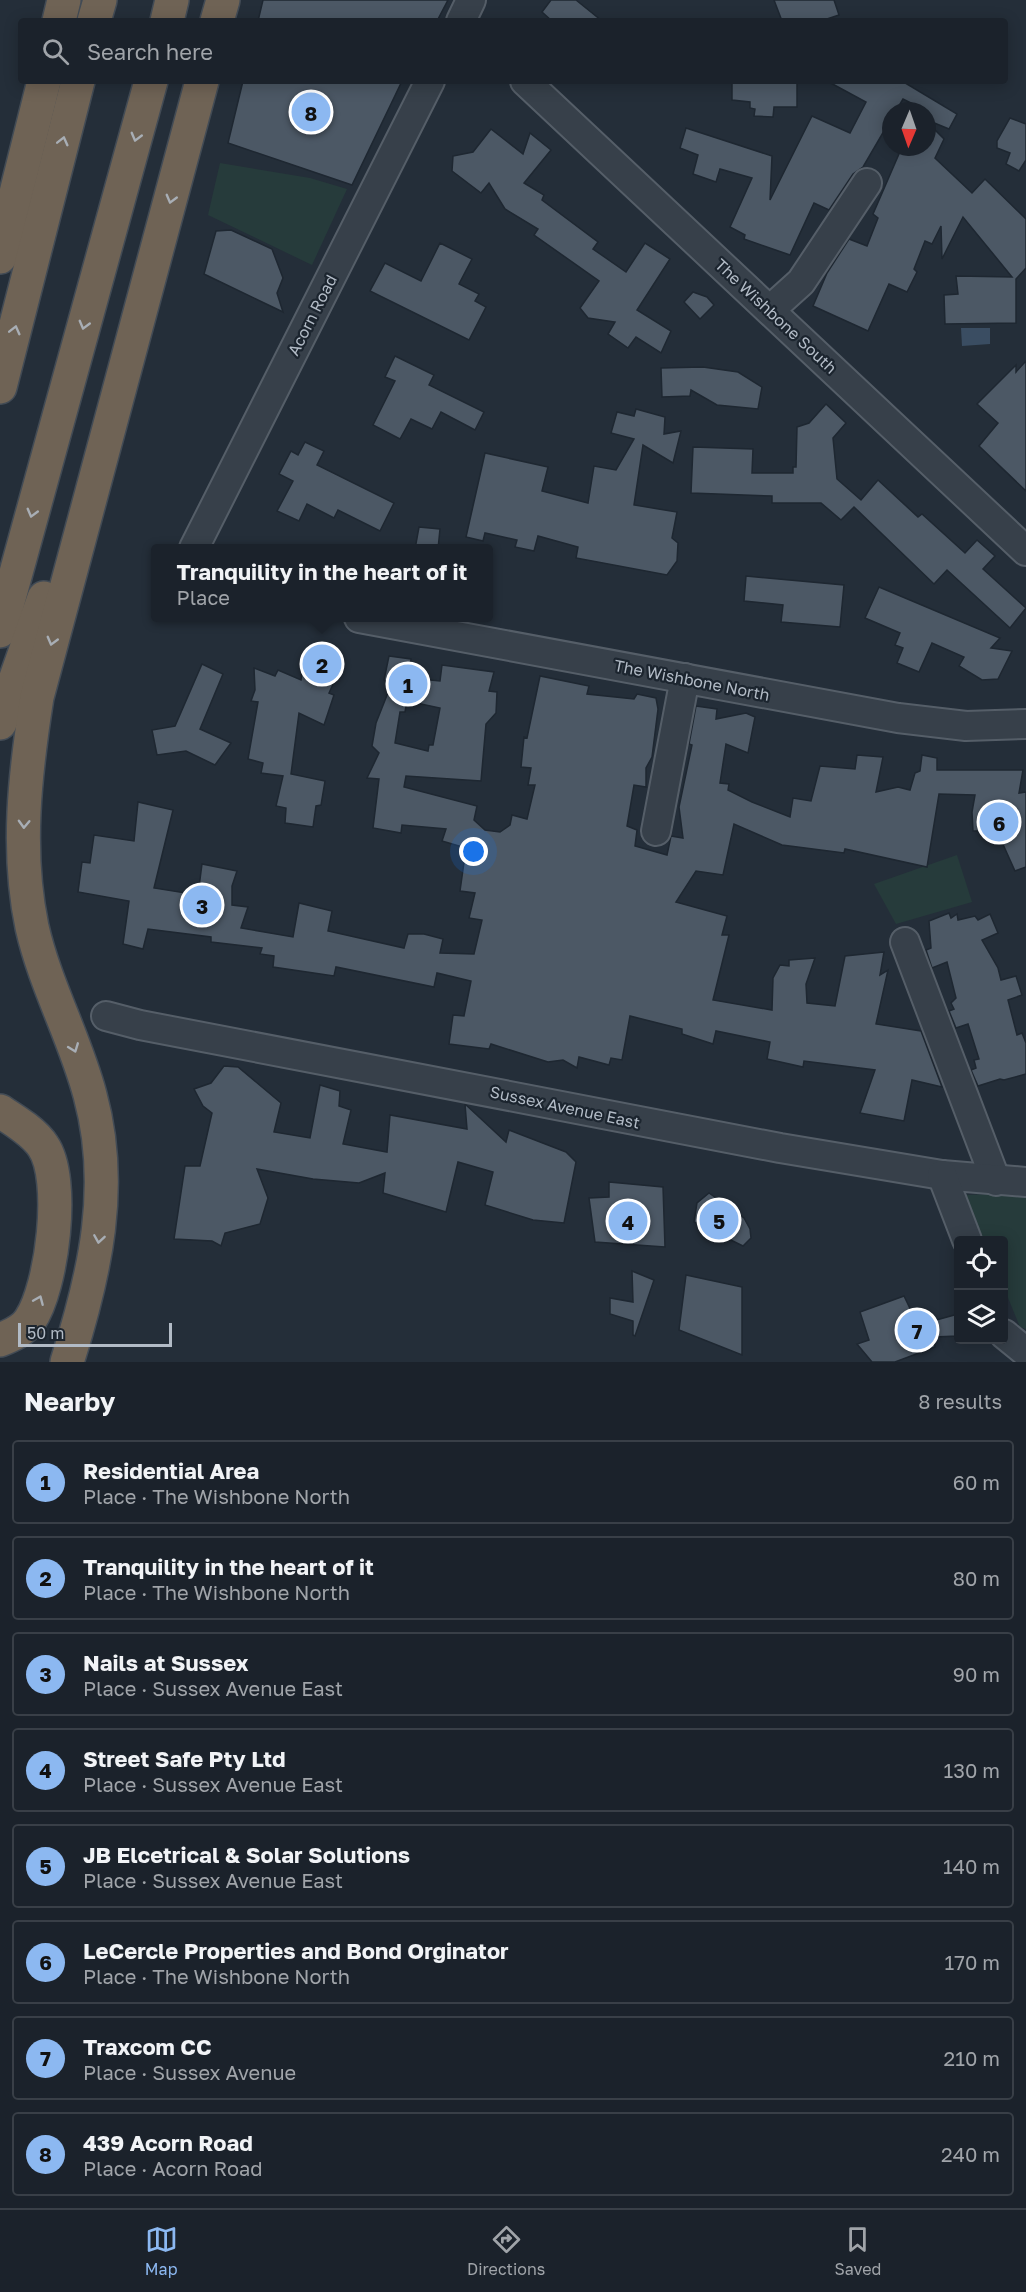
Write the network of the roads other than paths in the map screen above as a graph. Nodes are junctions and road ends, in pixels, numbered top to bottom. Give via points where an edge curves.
1 (100, 0) edge
2 (172, 0) edge
3 (223, 0) edge
4 (471, 0) edge
5 (95, 18) edge
6 (168, 18) edge
7 (218, 18) edge
8 (462, 18) edge
9 (41, 84) edge
10 (41, 84) edge
11 (77, 84) edge
12 (150, 84) edge
13 (200, 84) edge
14 (428, 84) edge
15 (528, 84) edge
16 (867, 183) dead end
17 (0, 210) edge
18 (0, 257) edge
19 (771, 309) junction
20 (133, 341) junction
21 (0, 387) edge
22 (197, 544) edge
23 (1026, 551) edge
24 (381, 622) edge
25 (0, 631) edge
26 (686, 678) junction
27 (0, 723) edge
28 (1026, 724) edge
29 (656, 831) dead end
30 (905, 942) dead end
31 (106, 1016) dead end
32 (0, 1111) edge
33 (942, 1175) junction
34 (996, 1181) junction
35 (1026, 1182) edge
36 (965, 1236) edge
37 (1008, 1337) edge
38 (0, 1340) edge
39 (1006, 1344) edge
40 (1026, 1353) edge
41 (67, 1362) edge
42 (1011, 1362) edge
43 (1019, 1362) edge

1 - 5 highway
2 - 6 highway
3 - 7 highway
4 - 8 street
9 - 17 highway
10 - 18 highway
21 -> 11 highway
12 -> 25 highway
13 -> 20 highway
14 - 22 street, Acorn Road
15 - 19 street, The Wishbone South
16 - 19 street via 801,282
19 - 23 street, The Wishbone South
20 - 27 highway
20 -> 41 highway via 38,697 26,765 23,849 33,928 90,1095 103,1171 99,1243
24 - 26 street, The Wishbone North
26 - 28 street, The Wishbone North via 932,723 989,727
26 - 29 street
30 - 34 street
31 - 33 street, Sussex Avenue East via 613,1118
38 -> 32 highway via 12,1336 30,1321 43,1291 50,1264 54,1190 44,1146
33 - 34 street, Sussex Avenue East
33 - 36 street
34 - 35 street, Sussex Avenue East
37 - 40 street
39 - 42 street
40 - 43 street

